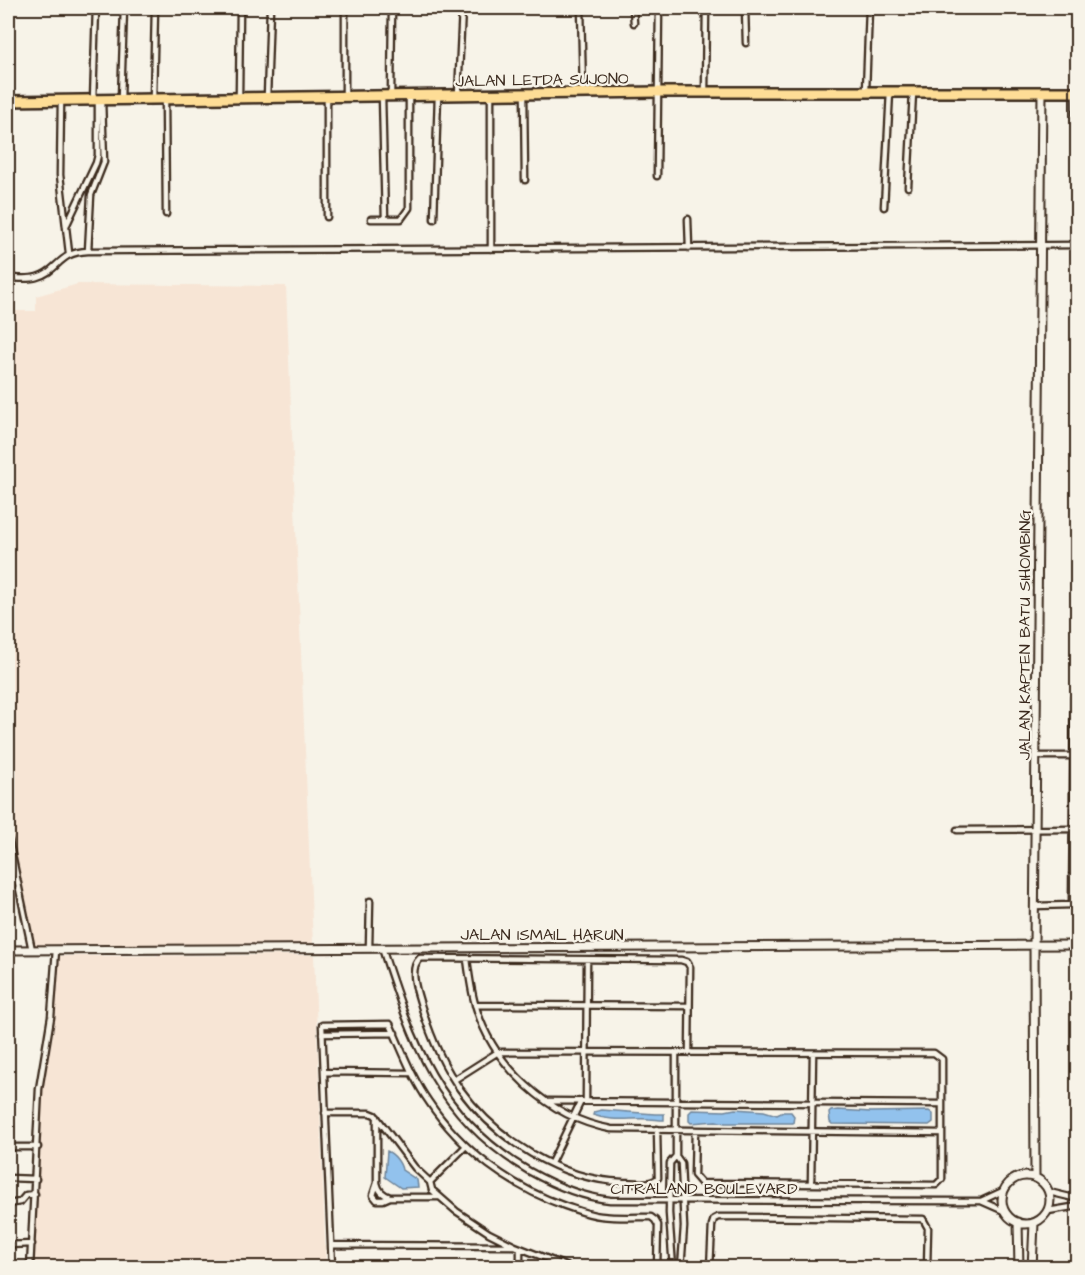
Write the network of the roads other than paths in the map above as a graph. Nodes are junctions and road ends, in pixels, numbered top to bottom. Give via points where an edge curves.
1 (96, 8) edge
2 (124, 8) edge
3 (155, 8) edge
4 (240, 8) edge
5 (270, 8) edge
6 (345, 8) edge
7 (392, 8) edge
8 (462, 8) edge
9 (581, 8) edge
10 (633, 8) edge
11 (659, 8) edge
12 (706, 8) edge
13 (745, 8) edge
14 (869, 8) edge
15 (634, 23) dead end
16 (746, 43) dead end
17 (657, 92) junction
18 (705, 92) junction
19 (867, 92) junction
20 (890, 92) junction
21 (913, 92) junction
22 (1042, 92) junction
23 (1076, 92) edge
24 (583, 93) junction
25 (491, 94) junction
26 (524, 94) junction
27 (387, 95) junction
28 (409, 95) junction
29 (438, 95) junction
30 (458, 95) junction
31 (327, 96) junction
32 (345, 96) junction
33 (239, 97) junction
34 (267, 97) junction
35 (165, 98) junction
36 (121, 99) junction
37 (153, 99) junction
38 (61, 100) junction
39 (8, 101) edge
40 (98, 101) junction
41 (657, 176) dead end
42 (525, 180) dead end
43 (908, 187) dead end
44 (884, 207) dead end
45 (1076, 210) dead end
46 (166, 214) dead end
47 (327, 217) dead end
48 (371, 219) dead end
49 (385, 219) junction
50 (434, 219) dead end
51 (688, 219) dead end
52 (67, 224) junction
53 (1040, 245) junction
54 (1077, 245) edge
55 (689, 248) junction
56 (491, 249) junction
57 (88, 250) junction
58 (69, 253) junction
59 (8, 278) edge
60 (1074, 697) dead end
61 (1036, 756) junction
62 (1076, 756) edge
63 (1075, 829) edge
64 (957, 830) dead end
65 (1035, 830) junction
66 (8, 836) edge
67 (370, 901) dead end
68 (1035, 906) junction
69 (1034, 945) junction
70 (1077, 945) edge
71 (369, 948) junction
72 (381, 948) junction
73 (8, 950) edge
74 (32, 950) junction
75 (56, 950) junction
76 (466, 959) junction
77 (587, 960) junction
78 (475, 1005) junction
79 (587, 1006) junction
80 (689, 1006) junction
81 (395, 1033) junction
82 (322, 1035) junction
83 (498, 1052) junction
84 (587, 1053) junction
85 (676, 1053) junction
86 (689, 1053) junction
87 (813, 1053) junction
88 (324, 1072) junction
89 (412, 1073) junction
90 (454, 1080) junction
91 (545, 1101) junction
92 (584, 1101) junction
93 (676, 1103) junction
94 (812, 1103) junction
95 (942, 1104) junction
96 (325, 1113) junction
97 (377, 1117) junction
98 (573, 1117) junction
99 (657, 1129) junction
100 (676, 1129) junction
101 (695, 1130) junction
102 (812, 1131) junction
103 (942, 1133) junction
104 (466, 1146) junction
105 (8, 1147) edge
106 (38, 1147) junction
107 (676, 1156) junction
108 (551, 1163) junction
109 (8, 1178) edge
110 (1035, 1178) junction
111 (36, 1179) junction
112 (430, 1182) junction
113 (811, 1184) junction
114 (1005, 1190) junction
115 (1049, 1192) junction
116 (30, 1194) junction
117 (440, 1197) junction
118 (1077, 1199) edge
119 (670, 1200) junction
120 (682, 1200) junction
121 (981, 1201) junction
122 (8, 1204) edge
123 (1077, 1206) edge
124 (1048, 1211) junction
125 (1006, 1212) junction
126 (1018, 1222) junction
127 (1034, 1223) junction
128 (32, 1244) junction
129 (8, 1245) edge
130 (331, 1245) junction
131 (518, 1247) junction
132 (570, 1267) edge
133 (30, 1268) edge
134 (332, 1268) edge
135 (520, 1268) edge
136 (657, 1268) edge
137 (673, 1268) edge
138 (681, 1268) edge
139 (710, 1268) edge
140 (927, 1268) edge
141 (1019, 1268) edge
142 (1032, 1268) edge

1 - 40 street
2 - 36 street
3 - 37 street
4 - 33 street
5 - 34 street
6 - 32 street
7 - 27 street
8 - 30 street
9 - 24 street
10 - 15 street
11 - 17 street
12 - 18 street
13 - 16 street
14 - 19 street
17 - 18 highway, JALAN LETDA SUJONO
17 - 24 highway, JALAN LETDA SUJONO
17 - 41 street
18 - 19 highway, JALAN LETDA SUJONO
19 - 20 highway, JALAN LETDA SUJONO
20 - 21 highway, JALAN LETDA SUJONO
20 - 44 street
21 - 22 highway, JALAN LETDA SUJONO
21 - 43 street
22 - 23 highway, JALAN LETDA SUJONO
22 - 53 street, JALAN KAPTEN BATU SIHOMBING
23 - 45 street
24 - 26 highway, JALAN LETDA SUJONO
25 - 26 highway, JALAN LETDA SUJONO
25 - 30 highway, JALAN LETDA SUJONO
25 - 56 street
26 - 42 street
27 - 28 highway, JALAN LETDA SUJONO
27 - 32 highway, JALAN LETDA SUJONO
27 - 49 street
28 - 29 highway, JALAN LETDA SUJONO
28 - 49 street via 409,208 401,219
29 - 30 highway, JALAN LETDA SUJONO
29 - 50 street
31 - 32 highway, JALAN LETDA SUJONO
31 - 34 highway, JALAN LETDA SUJONO
31 - 47 street
33 - 34 highway, JALAN LETDA SUJONO
33 - 35 highway, JALAN LETDA SUJONO
35 - 37 highway, JALAN LETDA SUJONO
35 - 46 street
36 - 37 highway, JALAN LETDA SUJONO
36 - 40 highway, JALAN LETDA SUJONO
38 - 39 highway, JALAN LETDA SUJONO
38 - 40 highway, JALAN LETDA SUJONO
38 - 52 street via 60,175
40 - 52 street via 96,163
40 - 57 street via 104,162 91,195
48 - 49 street
51 - 55 street
52 - 58 street
53 - 54 street
53 - 55 street
53 - 61 street, JALAN KAPTEN BATU SIHOMBING
55 - 56 street
56 - 57 street
57 - 58 street
58 - 59 street via 37,277
60 - 62 street
61 - 62 street
61 - 65 street, JALAN KAPTEN BATU SIHOMBING
62 - 63 street
63 - 65 street
63 - 68 street via 1072,905
64 - 65 street
65 - 68 street, JALAN KAPTEN BATU SIHOMBING
66 - 74 street
67 - 71 street
68 - 69 street, JALAN KAPTEN BATU SIHOMBING
69 - 70 street, JALAN ISMAIL HARUN
69 - 72 street, JALAN ISMAIL HARUN
69 - 110 street, JALAN KAPTEN BATU SIHOMBING
71 - 72 street, JALAN ISMAIL HARUN
71 - 75 street, JALAN ISMAIL HARUN
72 - 119 street, CITRALAND BOULEVARD via 423,1060 442,1092 489,1144 513,1162 570,1191 595,1198
73 - 74 street, JALAN ISMAIL HARUN
74 - 75 street, JALAN ISMAIL HARUN
75 - 106 street via 51,1017 39,1089
76 - 77 street
76 - 78 street
76 - 90 street via 420,958 413,971 428,1029
77 - 79 street
77 - 80 street via 687,962
78 - 79 street
78 - 83 street
79 - 80 street
79 - 84 street
80 - 86 street
81 - 82 street
81 - 82 street via 390,1024 356,1024 322,1025
81 - 89 street
82 - 88 street
83 - 84 street
83 - 90 street
83 - 91 street
84 - 85 street
84 - 92 street
85 - 86 street
85 - 93 street
86 - 87 street
87 - 94 street
87 - 95 street via 934,1053 942,1059
88 - 89 street
88 - 96 street
89 - 104 street via 429,1103
90 - 108 street via 488,1120 513,1141
91 - 92 street
91 - 98 street
92 - 93 street
92 - 98 street
93 - 94 street
93 - 100 street
94 - 95 street
94 - 102 street
95 - 103 street
96 - 97 street via 370,1113
96 - 130 street
97 - 112 street
97 - 117 street via 377,1183 373,1195 377,1200
98 - 99 street via 611,1129
98 - 108 street
99 - 100 street
99 - 108 street via 658,1178 650,1183 589,1179
100 - 101 street
100 - 107 street
101 - 102 street
101 - 113 street via 694,1175 701,1183
102 - 103 street
102 - 113 street
103 - 113 street via 942,1179 936,1185
104 - 112 street
104 - 136 street via 520,1186 551,1201 601,1216 651,1217 658,1225
105 - 106 street
106 - 111 street
107 - 119 street via 670,1163
107 - 120 street via 681,1162
109 - 111 street
110 - 114 street via 1018,1178
110 - 115 street
111 - 116 street
112 - 117 street
114 - 121 street, CITRALAND BOULEVARD
114 - 125 street
115 - 118 street
115 - 124 street
116 - 122 street via 20,1202
116 - 128 street
117 - 131 street via 489,1233
119 - 120 street, CITRALAND BOULEVARD
119 - 137 street
120 - 121 street, CITRALAND BOULEVARD
120 - 138 street
121 - 125 street, CITRALAND BOULEVARD
123 - 124 street
124 - 127 street
125 - 126 street
126 - 127 street
126 - 141 street
127 - 142 street
128 - 129 street
128 - 133 street
130 - 131 street
130 - 134 street
131 - 132 street
131 - 135 street
139 - 140 street via 712,1225 718,1217 923,1219 928,1228

